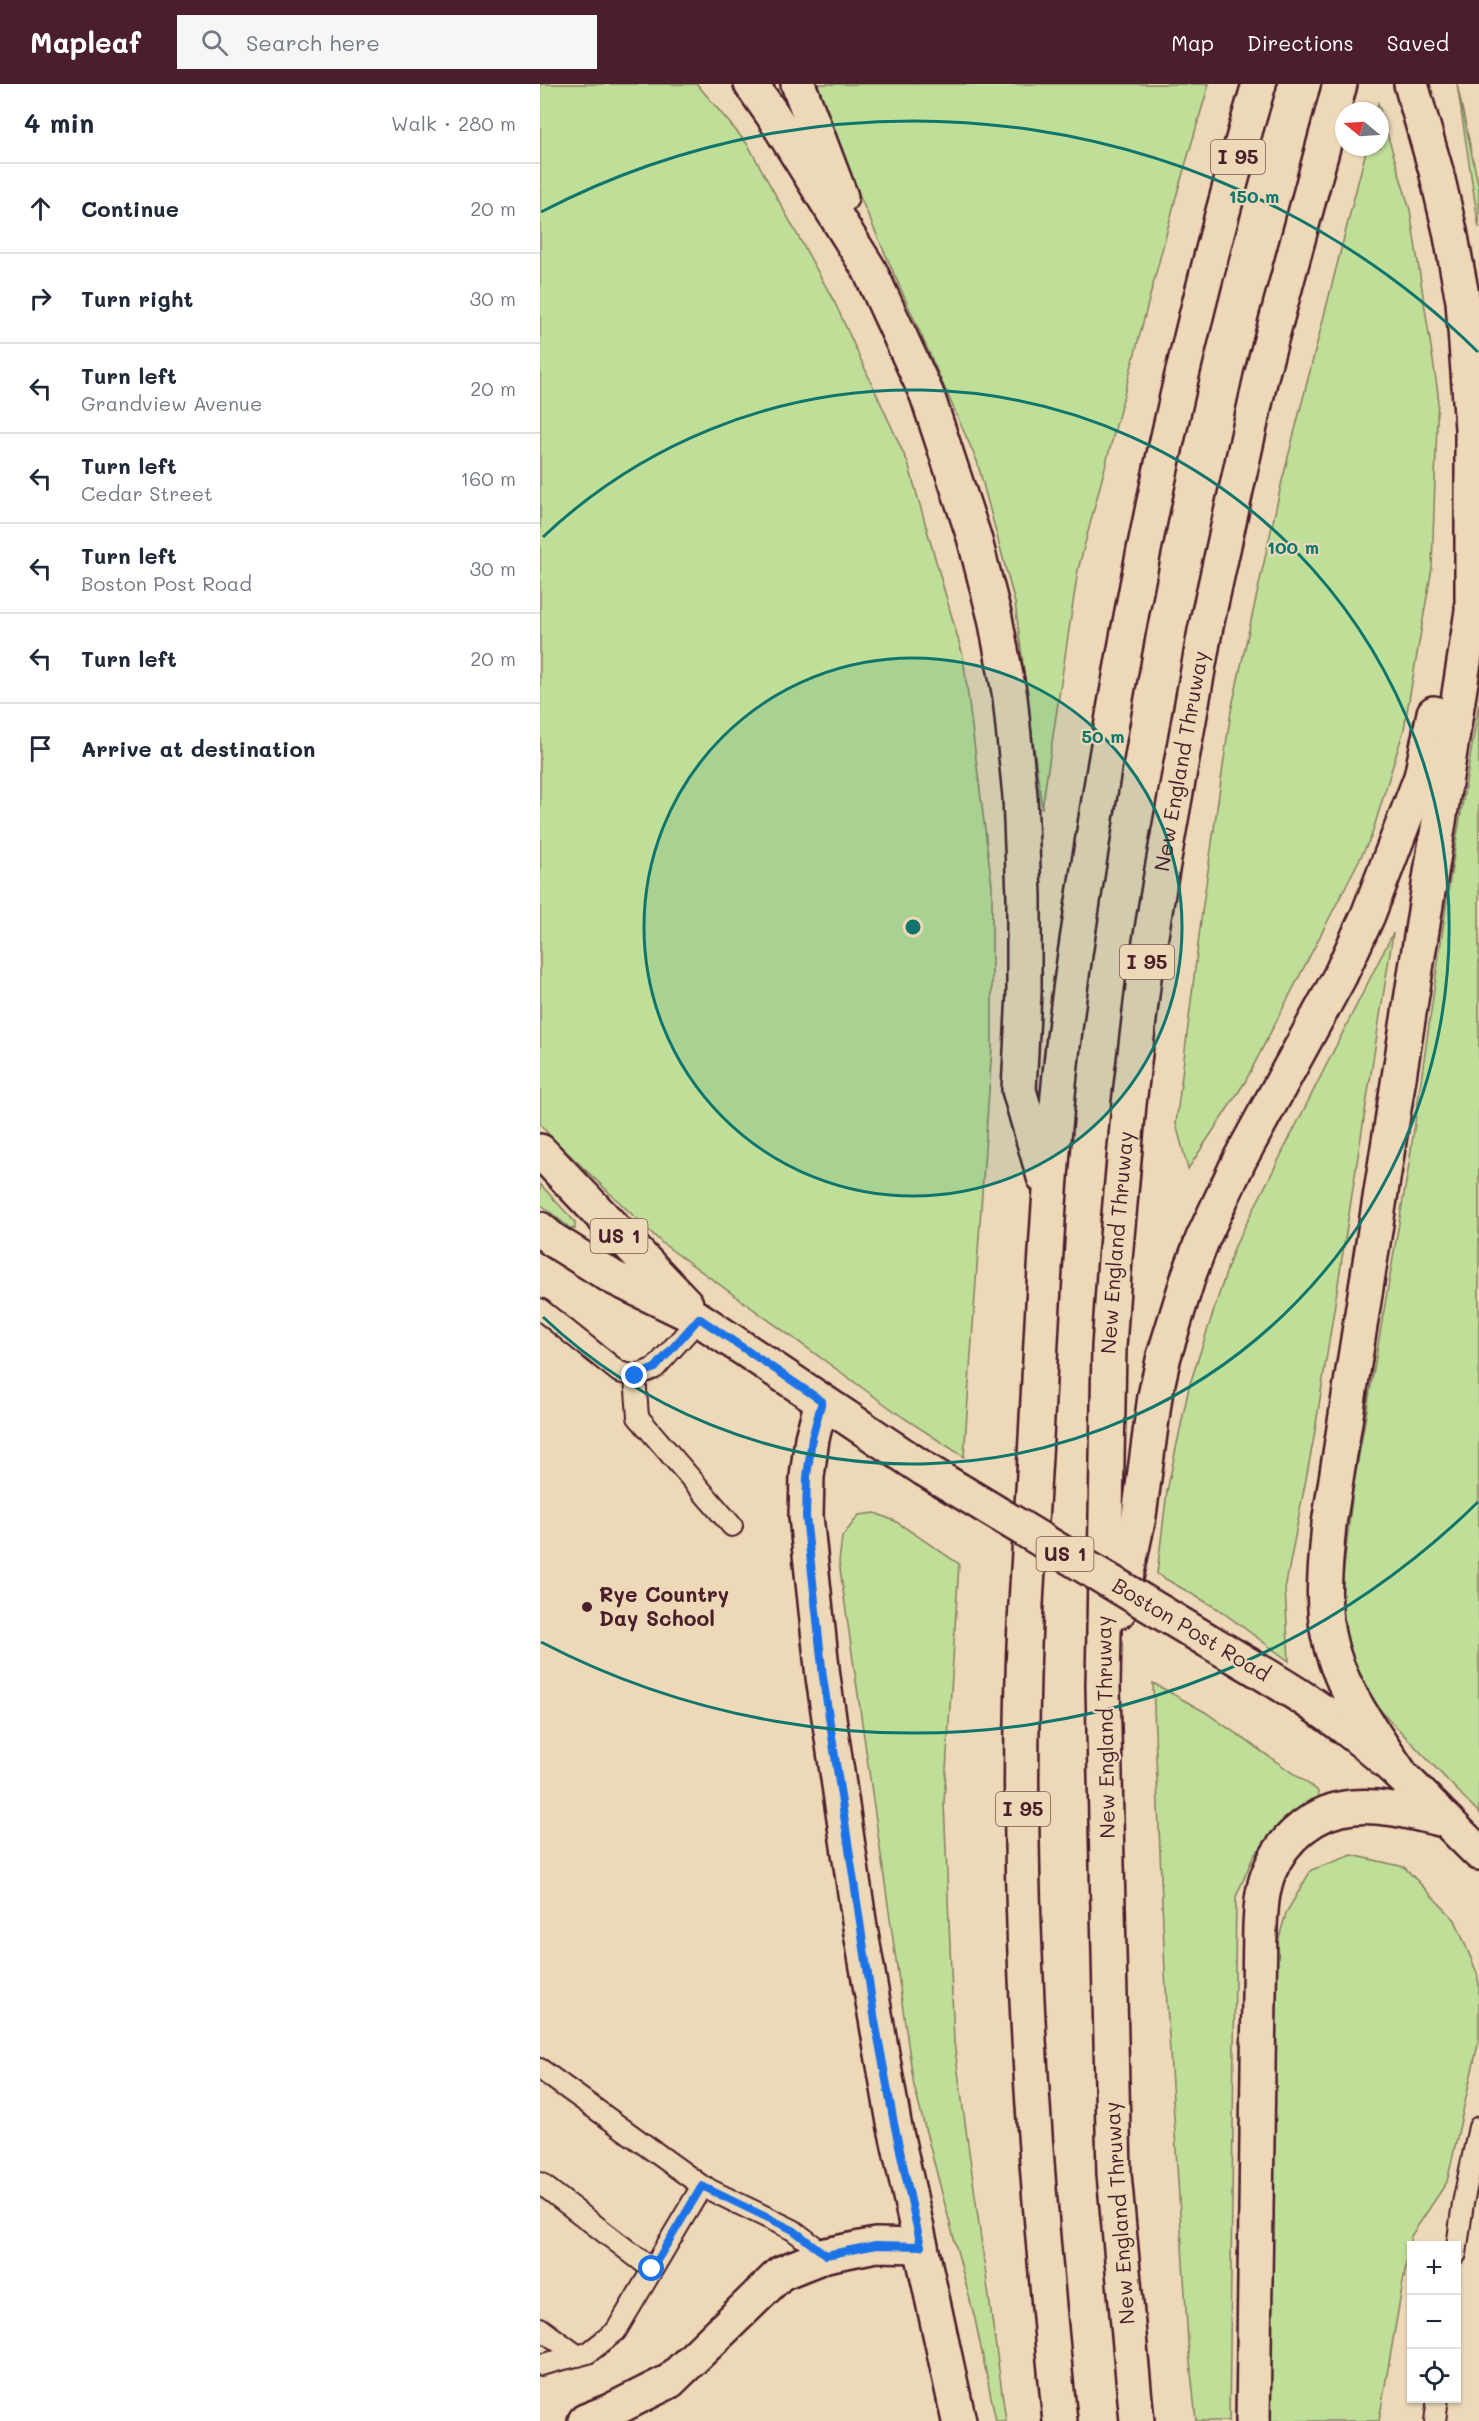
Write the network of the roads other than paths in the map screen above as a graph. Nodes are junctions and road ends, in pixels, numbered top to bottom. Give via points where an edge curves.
1 (751, 84) edge
2 (798, 84) edge
3 (1259, 84) edge
4 (1340, 84) edge
5 (1411, 84) edge
6 (869, 269) junction
7 (1472, 496) junction
8 (540, 1151) edge
9 (1050, 1196) junction
10 (540, 1229) edge
11 (540, 1309) edge
12 (699, 1318) junction
13 (635, 1376) junction
14 (822, 1401) junction
15 (732, 1526) dead end
16 (1104, 1686) junction
17 (1402, 1776) junction
18 (1445, 1820) junction
19 (1479, 1853) edge
20 (540, 2069) edge
21 (1479, 2127) edge
22 (540, 2183) edge
23 (702, 2186) junction
24 (1458, 2241) edge
25 (921, 2246) junction
26 (826, 2255) junction
27 (652, 2269) junction
28 (540, 2328) edge
29 (578, 2356) junction
30 (540, 2366) edge
31 (1437, 2403) edge
32 (585, 2421) edge
33 (959, 2421) edge
34 (1060, 2421) edge
35 (1137, 2421) edge
36 (1253, 2421) edge
37 (1435, 2421) edge

1 - 6 main road
2 - 6 main road
3 - 9 main road, I 95 via 1218,231 1154,504 1107,751 1058,1089
4 - 16 main road, New England Thruway / I 95 via 1261,377 1205,631 1144,978 1129,1104 1109,1347
5 - 7 main road via 1440,191 1462,301 1472,429
6 - 9 main road via 922,384 953,468 995,618 1008,686 1020,796 1024,993 1019,1090
7 - 16 main road via 1456,610 1421,777 1368,915 1340,976 1220,1201 1174,1317 1155,1396 1139,1516
7 - 17 main road via 1472,611 1325,1566 1328,1635 1341,1674 1357,1707
8 - 12 main road, Boston Post Road / US 1
9 - 34 main road, I 95 via 1023,1674 1023,1803 1030,2064
10 - 12 main road, Boston Post Road / US 1 via 612,1277
11 - 13 lane via 619,1372
12 - 13 lane via 655,1368
12 - 14 main road, Boston Post Road / US 1
13 - 15 lane via 638,1417
14 - 17 main road, Boston Post Road / US 1, bridge via 924,1469 1302,1698
14 - 25 main road via 812,1438 806,1516 823,1677 875,2021
16 - 35 main road, New England Thruway / I 95 via 1114,2174
17 - 18 main road, Boston Post Road / US 1
18 - 19 main road, Boston Post Road / US 1
18 - 36 main road via 1377,1807 1333,1811 1295,1833 1269,1872 1260,1926
20 - 23 lane
21 - 24 lane
22 - 27 lane
23 - 26 lane via 793,2230
23 - 27 lane
25 - 26 main road via 876,2245
25 - 33 main road
26 - 32 main road via 781,2273 670,2381
27 - 29 lane via 616,2331
28 - 29 lane
29 - 30 lane
31 - 37 lane

